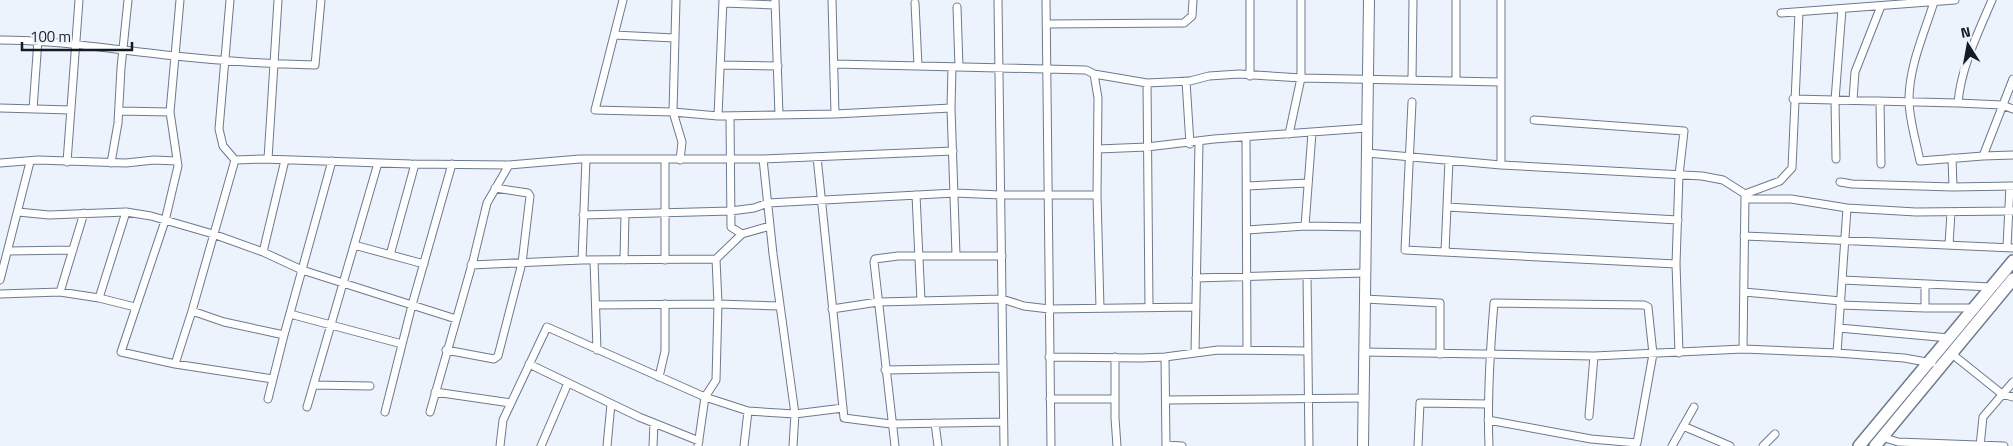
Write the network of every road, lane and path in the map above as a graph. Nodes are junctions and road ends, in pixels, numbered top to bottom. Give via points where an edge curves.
1 (79, 0) edge
2 (128, 0) edge
3 (180, 0) edge
4 (230, 0) edge
5 (278, 0) edge
6 (321, 0) edge
7 (623, 0) edge
8 (676, 0) edge
9 (832, 0) edge
10 (998, 0) edge
11 (1046, 0) edge
12 (1193, 0) edge
13 (1250, 0) edge
14 (1301, 0) edge
15 (1369, 0) edge
16 (1413, 0) edge
17 (1456, 0) edge
18 (1501, 0) edge
19 (1954, 0) edge
20 (1992, 0) edge
21 (723, 1) edge
22 (775, 2) edge
23 (915, 2) dead end
24 (1934, 2) junction
25 (1881, 6) junction
26 (957, 7) dead end
27 (1842, 10) junction
28 (1799, 12) junction
29 (1781, 13) dead end
30 (1046, 24) junction
31 (614, 35) junction
32 (674, 38) junction
33 (0, 40) edge
34 (38, 40) junction
35 (77, 45) junction
36 (124, 50) junction
37 (176, 56) junction
38 (224, 60) junction
39 (275, 64) junction
40 (834, 64) junction
41 (721, 65) junction
42 (778, 66) junction
43 (918, 66) junction
44 (956, 67) junction
45 (1000, 68) junction
46 (1046, 70) junction
47 (1094, 74) junction
48 (1250, 76) junction
49 (1301, 78) junction
50 (1368, 79) junction
51 (2013, 79) edge
52 (1412, 80) junction
53 (1186, 81) junction
54 (1456, 81) junction
55 (1501, 82) junction
56 (1147, 83) junction
57 (1794, 99) junction
58 (1834, 100) junction
59 (1854, 100) junction
60 (1880, 101) junction
61 (1909, 101) junction
62 (1412, 102) dead end
63 (1958, 103) junction
64 (2002, 106) junction
65 (0, 108) edge
66 (950, 108) junction
67 (33, 109) junction
68 (2013, 109) edge
69 (71, 110) junction
70 (119, 111) junction
71 (170, 112) junction
72 (673, 112) junction
73 (835, 114) junction
74 (779, 115) junction
75 (718, 116) junction
76 (730, 116) junction
77 (1534, 120) dead end
78 (1367, 128) junction
79 (1312, 133) junction
80 (1289, 134) junction
81 (1246, 137) junction
82 (1199, 142) junction
83 (1190, 144) junction
84 (1147, 147) junction
85 (1098, 149) junction
86 (953, 151) junction
87 (1367, 153) junction
88 (2013, 155) edge
89 (1983, 156) junction
90 (817, 157) junction
91 (1409, 157) junction
92 (763, 158) junction
93 (1952, 158) junction
94 (268, 159) junction
95 (586, 159) junction
96 (1836, 159) dead end
97 (235, 160) junction
98 (285, 160) junction
99 (665, 160) junction
100 (680, 160) junction
101 (732, 160) junction
102 (1449, 160) junction
103 (177, 161) junction
104 (30, 162) junction
105 (67, 162) junction
106 (332, 162) junction
107 (0, 163) edge
108 (112, 163) junction
109 (378, 163) junction
110 (415, 164) junction
111 (452, 164) junction
112 (1881, 164) dead end
113 (509, 165) junction
114 (1501, 165) junction
115 (1679, 175) junction
116 (1840, 182) dead end
117 (1308, 183) junction
118 (1247, 186) junction
119 (2012, 186) edge
120 (1953, 187) junction
121 (496, 188) junction
122 (955, 193) junction
123 (1047, 194) junction
124 (916, 195) junction
125 (1001, 195) junction
126 (1097, 195) junction
127 (1745, 196) junction
128 (820, 199) junction
129 (768, 203) junction
130 (1447, 207) junction
131 (1847, 208) junction
132 (2011, 211) edge
133 (18, 212) junction
134 (126, 212) junction
135 (732, 212) junction
136 (1951, 212) junction
137 (84, 213) junction
138 (665, 213) junction
139 (625, 214) junction
140 (583, 215) junction
141 (165, 220) junction
142 (1678, 220) junction
143 (770, 226) junction
144 (1305, 226) junction
145 (1366, 227) junction
146 (1247, 230) junction
147 (213, 234) junction
148 (742, 234) junction
149 (1744, 236) junction
150 (1845, 240) junction
151 (354, 245) junction
152 (1948, 245) junction
153 (2010, 248) edge
154 (73, 250) junction
155 (8, 252) junction
156 (263, 252) junction
157 (1445, 252) junction
158 (390, 255) junction
159 (956, 255) junction
160 (919, 256) junction
161 (1002, 256) junction
162 (716, 259) junction
163 (582, 260) junction
164 (594, 260) junction
165 (624, 260) junction
166 (665, 260) junction
167 (2013, 261) edge
168 (522, 263) junction
169 (424, 264) junction
170 (1676, 264) junction
171 (471, 265) junction
172 (302, 270) junction
173 (1365, 274) junction
174 (1308, 275) junction
175 (1247, 277) junction
176 (1196, 278) junction
177 (2013, 279) edge
178 (0, 280) edge
179 (1842, 280) junction
180 (343, 284) junction
181 (1925, 284) junction
182 (1991, 287) junction
183 (60, 292) junction
184 (1744, 292) junction
185 (0, 294) edge
186 (99, 298) junction
187 (1002, 299) junction
188 (1365, 299) junction
189 (921, 301) junction
190 (878, 302) junction
191 (1840, 303) junction
192 (665, 304) junction
193 (718, 304) junction
194 (412, 305) junction
195 (596, 305) junction
196 (780, 306) junction
197 (135, 307) junction
198 (1149, 307) junction
199 (1196, 307) junction
200 (832, 308) junction
201 (1100, 308) junction
202 (1924, 308) junction
203 (1973, 308) junction
204 (1048, 309) junction
205 (192, 311) junction
206 (290, 314) junction
207 (456, 320) junction
208 (331, 324) junction
209 (1839, 328) junction
210 (284, 335) junction
211 (1948, 338) junction
212 (402, 344) junction
213 (1743, 349) junction
214 (446, 350) junction
215 (597, 350) junction
216 (1247, 350) junction
217 (1307, 351) junction
218 (1195, 352) junction
219 (1364, 352) junction
220 (1679, 352) junction
221 (1837, 353) junction
222 (1440, 354) junction
223 (1653, 354) junction
224 (1952, 354) junction
225 (1490, 355) junction
226 (1594, 356) junction
227 (1049, 357) junction
228 (1115, 357) junction
229 (1165, 357) junction
230 (1929, 362) junction
231 (175, 364) junction
232 (529, 364) junction
233 (1942, 365) junction
234 (1003, 368) junction
235 (886, 370) junction
236 (659, 377) junction
237 (273, 379) junction
238 (2013, 382) edge
239 (568, 383) junction
240 (314, 385) junction
241 (370, 386) dead end
242 (435, 392) junction
243 (2002, 394) junction
244 (705, 397) junction
245 (2013, 397) edge
246 (1363, 398) junction
247 (268, 399) dead end
248 (1050, 399) junction
249 (1115, 399) junction
250 (1166, 400) junction
251 (1308, 400) junction
252 (511, 403) junction
253 (611, 404) junction
254 (1488, 404) junction
255 (1694, 406) dead end
256 (308, 407) dead end
257 (843, 408) junction
258 (748, 411) junction
259 (385, 412) dead end
260 (430, 412) dead end
261 (794, 414) junction
262 (1590, 416) dead end
263 (1488, 420) junction
264 (1003, 422) junction
265 (654, 423) junction
266 (935, 423) junction
267 (891, 424) junction
268 (1683, 426) junction
269 (1775, 434) dead end
270 (1590, 442) edge
271 (1878, 442) edge
272 (699, 443) edge
273 (500, 446) edge
274 (541, 446) edge
275 (607, 446) edge
276 (653, 446) edge
277 (744, 446) edge
278 (793, 446) edge
279 (895, 446) edge
280 (938, 446) edge
281 (1004, 446) edge
282 (1051, 446) edge
283 (1117, 446) edge
284 (1166, 446) edge
285 (1182, 446) edge
286 (1309, 446) edge
287 (1363, 446) edge
288 (1418, 446) edge
289 (1489, 446) edge
290 (1672, 446) edge
291 (1730, 446) edge
292 (1763, 446) edge
293 (1859, 446) edge
294 (1980, 446) edge
295 (2004, 446) edge

1 - 35 street
2 - 36 street
3 - 37 street
4 - 38 street
5 - 39 street
6 - 39 street via 316,65
7 - 31 street
8 - 32 street
9 - 40 street
10 - 45 street
11 - 30 street
12 - 30 street via 1192,16 1184,23
13 - 48 street
14 - 49 street
15 - 50 street
16 - 52 street
17 - 54 street
18 - 55 street
19 - 24 street
20 - 63 street via 1965,68
21 - 22 street
21 - 41 street
22 - 42 street
23 - 43 street
24 - 25 street
24 - 61 street via 1915,58
25 - 27 street
25 - 59 street via 1855,72
26 - 44 street
27 - 28 street
27 - 58 street
28 - 29 street
28 - 57 street
30 - 46 street
31 - 32 street
31 - 72 street via 595,110
32 - 72 street
33 - 34 street
34 - 35 street
34 - 67 street
35 - 36 street
35 - 69 street
36 - 37 street
36 - 70 street
37 - 38 street
37 - 71 street
38 - 39 street
38 - 97 street via 219,129 222,146
39 - 94 street
40 - 43 street
40 - 73 street
41 - 42 street
41 - 75 street
42 - 74 street
43 - 44 street
44 - 45 street
44 - 66 street
45 - 46 street
45 - 125 street
46 - 47 street via 1086,70
46 - 123 street
47 - 56 street
47 - 85 street via 1098,98
48 - 49 street
48 - 53 street via 1226,74
49 - 50 street
49 - 80 street
50 - 52 street
50 - 78 street
51 - 64 street
52 - 54 street
53 - 56 street
53 - 83 street
54 - 55 street
55 - 114 street
56 - 84 street
57 - 58 street
57 - 127 street via 1792,168 1780,181
58 - 59 street
58 - 96 street
59 - 60 street
60 - 61 street
60 - 112 street
61 - 63 street
61 - 93 street via 1920,161
62 - 91 street
63 - 64 street
64 - 68 street
64 - 89 street
65 - 67 street
66 - 73 street
66 - 86 street
67 - 69 street
69 - 105 street
70 - 71 street
70 - 108 street
71 - 103 street
72 - 75 street
72 - 100 street via 682,142
73 - 74 street
74 - 76 street
75 - 76 street
76 - 101 street
77 - 115 street via 1684,131
78 - 79 street
78 - 87 street
79 - 80 street
79 - 117 street
80 - 81 street
81 - 82 street
81 - 118 street
82 - 83 street
82 - 176 street
83 - 84 street
84 - 85 street
84 - 198 street
85 - 126 street
86 - 90 street
86 - 122 street
87 - 91 street
87 - 145 street
88 - 89 street
89 - 93 street
90 - 92 street
90 - 128 street
91 - 102 street
91 - 157 street via 1405,250
92 - 101 street
92 - 129 street
93 - 120 street
94 - 97 street
94 - 98 street
95 - 99 street
95 - 113 street
95 - 140 street
97 - 147 street
98 - 106 street
98 - 156 street
99 - 100 street
99 - 138 street
100 - 101 street
101 - 135 street
102 - 114 street
102 - 130 street
103 - 108 street
103 - 141 street via 174,189
104 - 105 street
104 - 107 street
104 - 133 street
105 - 108 street
106 - 109 street
106 - 172 street
109 - 110 street
109 - 151 street
110 - 111 street
110 - 158 street
111 - 113 street
111 - 169 street
113 - 121 street
114 - 115 street
115 - 127 street via 1723,180
115 - 142 street
116 - 120 street
117 - 118 street
117 - 144 street
118 - 146 street
119 - 120 street
119 - 132 street
121 - 168 street via 530,196
121 - 171 street via 487,203
122 - 124 street
122 - 125 street
122 - 159 street
123 - 125 street
123 - 126 street
123 - 204 street
124 - 128 street
124 - 160 street
125 - 161 street
126 - 201 street
127 - 131 street
127 - 149 street
128 - 129 street
128 - 200 street
129 - 135 street
129 - 143 street
130 - 142 street
130 - 157 street
131 - 136 street
131 - 150 street
132 - 136 street
132 - 153 street
133 - 137 street via 49,215
133 - 155 street
134 - 137 street
134 - 141 street
134 - 186 street
135 - 138 street
135 - 148 street via 731,227
136 - 152 street
137 - 154 street
138 - 139 street
138 - 166 street
139 - 140 street
139 - 165 street
140 - 163 street
141 - 147 street
141 - 197 street
142 - 170 street
143 - 148 street
143 - 196 street
144 - 145 street
144 - 146 street
145 - 173 street
146 - 175 street
147 - 156 street
147 - 205 street
148 - 162 street
149 - 150 street
149 - 184 street
150 - 152 street
150 - 179 street
151 - 158 street
151 - 180 street
152 - 153 street
154 - 155 street
154 - 183 street
155 - 178 street
156 - 172 street
157 - 170 street
158 - 169 street
159 - 160 street
159 - 161 street
160 - 189 street
160 - 190 street via 875,259
161 - 187 street
162 - 166 street
162 - 193 street
163 - 164 street
163 - 168 street
164 - 165 street
164 - 195 street
165 - 166 street
167 - 182 main road
168 - 171 street
168 - 214 street via 497,358
169 - 194 street
170 - 220 street
171 - 207 street
172 - 180 street
172 - 206 street
173 - 174 street
173 - 188 street
174 - 175 street
174 - 217 street
175 - 176 street
175 - 216 street
176 - 199 street
177 - 224 main road
179 - 181 street
179 - 191 street
180 - 194 street
180 - 208 street
181 - 182 street
181 - 202 street
182 - 203 main road
183 - 185 street
183 - 186 street
184 - 191 street
184 - 213 street
186 - 197 street
187 - 189 street
187 - 204 street
187 - 234 street
188 - 219 street
188 - 222 street via 1440,303
189 - 190 street
190 - 200 street
190 - 235 street
191 - 202 street
191 - 209 street
192 - 193 street
192 - 195 street
192 - 236 street via 665,351
193 - 196 street
193 - 244 street via 716,380
194 - 207 street
194 - 212 street
195 - 215 street
196 - 261 street
197 - 231 street via 120,352
198 - 199 street
198 - 201 street
199 - 218 street
200 - 257 street
201 - 204 street
202 - 203 street
203 - 211 main road
204 - 227 street
205 - 210 street via 224,322
205 - 231 street
206 - 208 street
206 - 210 street
207 - 214 street
208 - 212 street
208 - 240 street
209 - 211 street
209 - 221 street
210 - 237 street
211 - 230 main road
212 - 259 street
213 - 220 street
213 - 221 street
214 - 242 street
215 - 232 street via 547,327
215 - 236 street
216 - 217 street
216 - 218 street
217 - 251 street
218 - 229 street
219 - 222 street
219 - 246 street
220 - 223 street
221 - 230 street
222 - 225 street
223 - 225 street via 1648,309 1644,305 1494,304
223 - 226 street
223 - 270 street via 1637,443
224 - 233 main road
224 - 243 street
225 - 226 street
225 - 254 street
226 - 262 street
227 - 228 street
227 - 248 street
228 - 229 street
228 - 249 street
229 - 250 street
230 - 233 street
230 - 293 main road
231 - 237 street
232 - 239 street
232 - 252 street
233 - 271 main road
234 - 235 street
234 - 264 street
235 - 267 street
236 - 244 street
237 - 247 street
238 - 243 street
239 - 253 street
239 - 274 street
240 - 241 street
240 - 256 street
242 - 252 street
242 - 260 street
243 - 245 street
243 - 294 street via 1983,417
244 - 258 street
244 - 272 street
246 - 251 street
246 - 287 street
248 - 249 street
248 - 282 street
249 - 283 street
250 - 251 street
250 - 284 street
251 - 286 street
252 - 273 street via 503,420
253 - 265 street
253 - 275 street
254 - 263 street
254 - 288 street via 1420,403
255 - 268 street
257 - 261 street
257 - 267 street via 844,418
258 - 261 street
258 - 277 street
261 - 278 street
263 - 270 street
263 - 289 street
264 - 266 street
264 - 281 street
265 - 272 street
265 - 276 street
266 - 267 street
266 - 280 street
267 - 279 street
268 - 290 street
268 - 291 street
269 - 292 street
271 - 294 street
284 - 285 street
294 - 295 street

